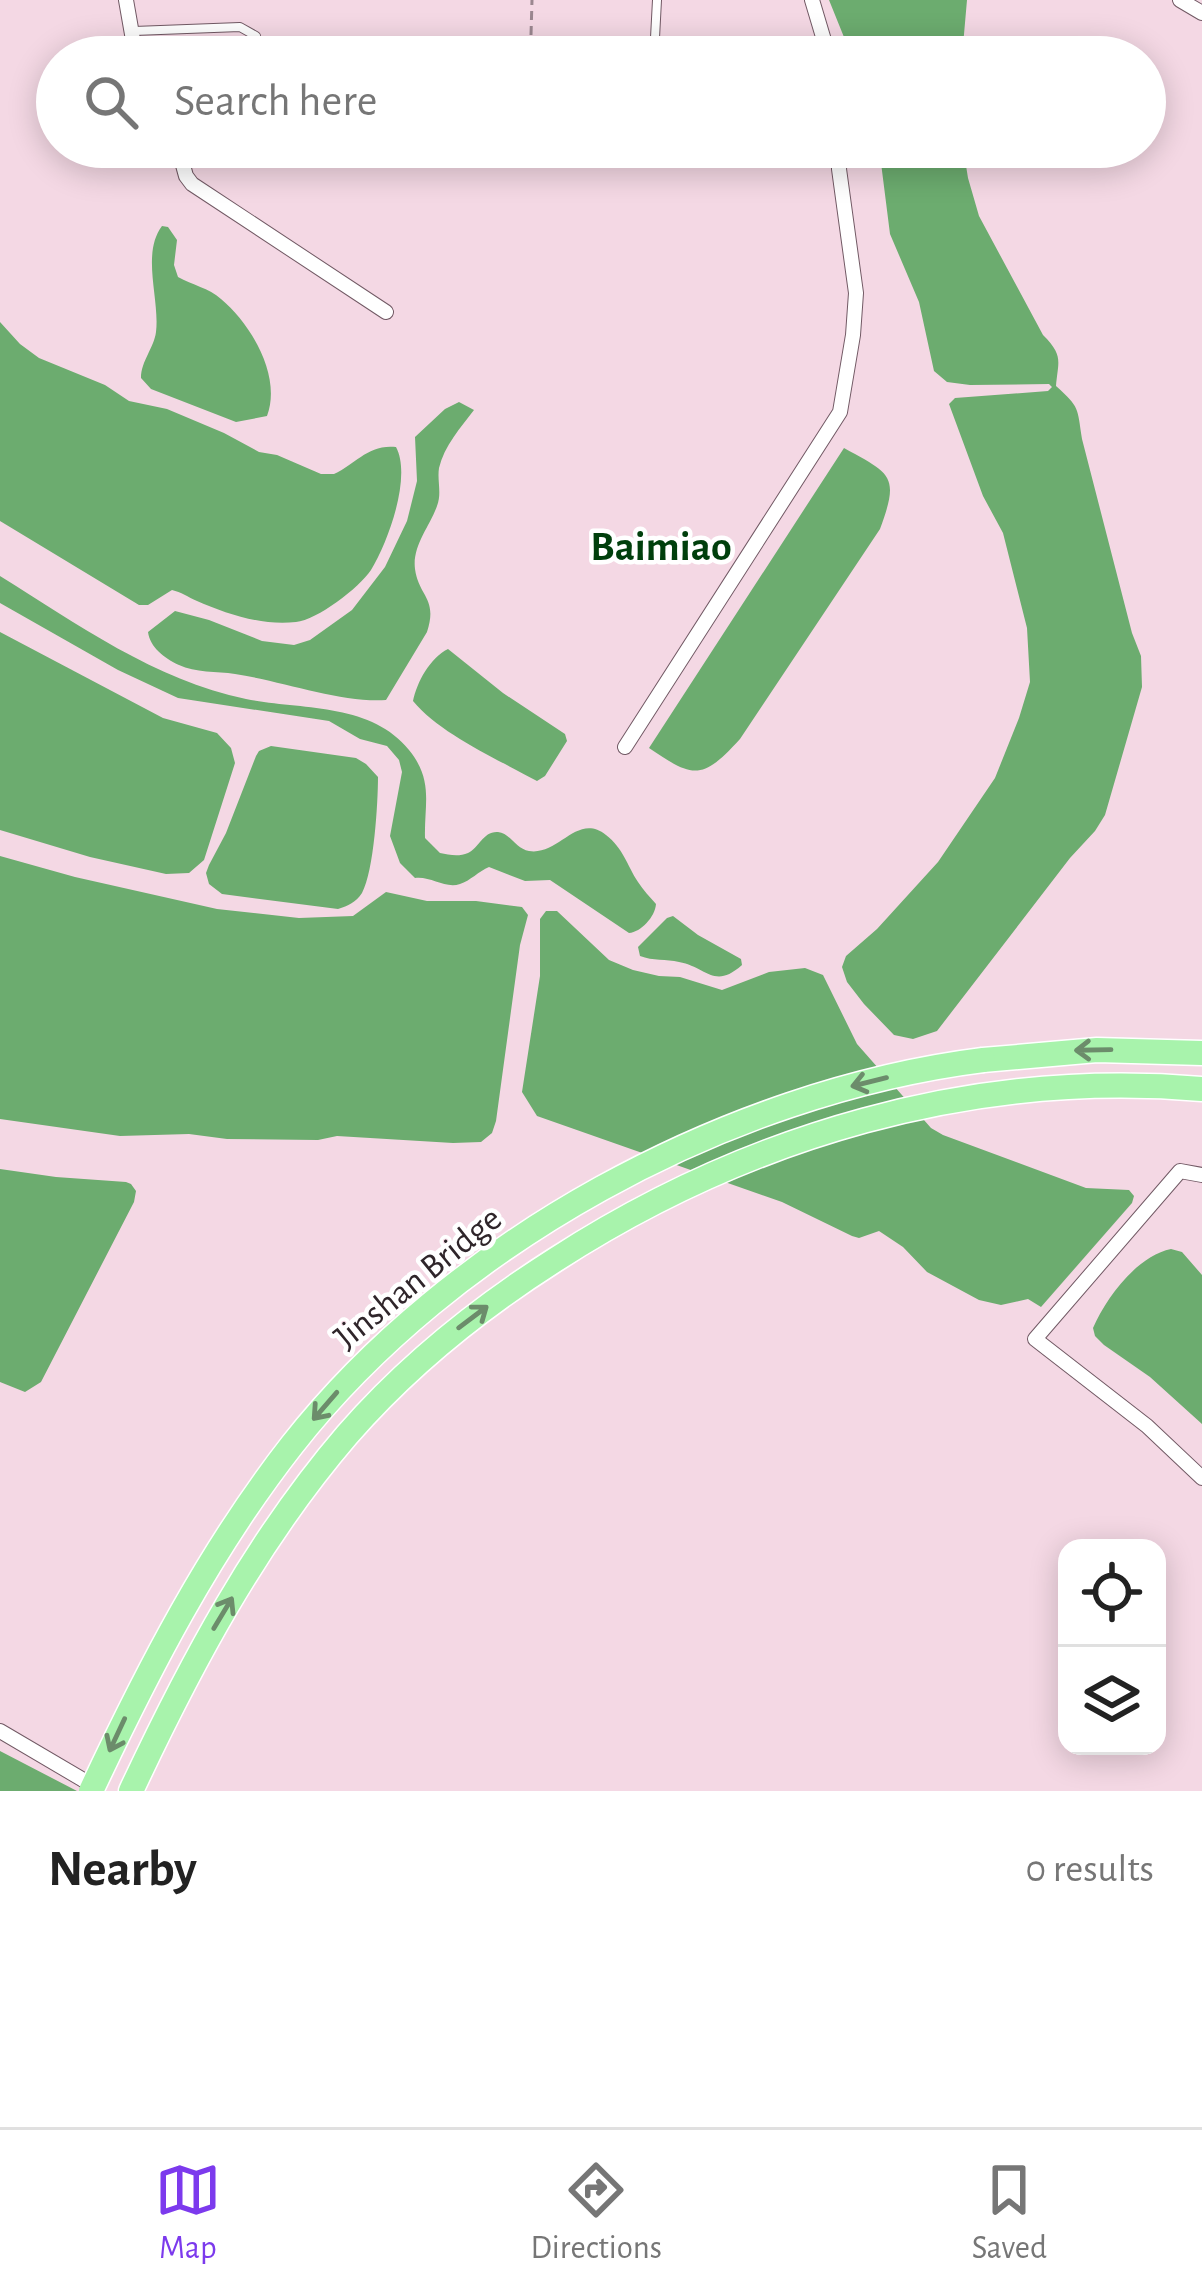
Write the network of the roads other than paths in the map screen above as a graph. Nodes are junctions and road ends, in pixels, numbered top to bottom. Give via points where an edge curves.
1 (126, 0) edge
2 (657, 0) edge
3 (812, 0) edge
4 (1180, 0) edge
5 (1202, 14) edge
6 (131, 32) junction
7 (132, 36) edge
8 (256, 36) dead end
9 (655, 36) edge
10 (823, 36) edge
11 (184, 168) edge
12 (839, 168) edge
13 (386, 312) dead end
14 (626, 747) dead end
15 (1202, 1053) edge
16 (1202, 1089) edge
17 (1202, 1175) edge
18 (1202, 1478) edge
19 (0, 1731) edge
20 (91, 1791) edge
21 (102, 1791) edge
22 (130, 1791) edge

1 - 6 street
2 - 9 lane
3 - 10 street
4 - 5 street
6 - 7 street
6 - 8 lane via 239,27
11 - 13 street via 192,184
12 - 14 street via 856,293 840,412
15 -> 20 highway, Jinshan Bridge, bridge via 1097,1050 983,1060 825,1093 703,1139 514,1243 354,1374 293,1444 172,1628
22 -> 16 highway, Jinshan Bridge via 203,1646 321,1466 452,1333 577,1246 738,1162 880,1115 1097,1085
17 - 18 street via 1180,1171 1035,1339
19 - 21 street

